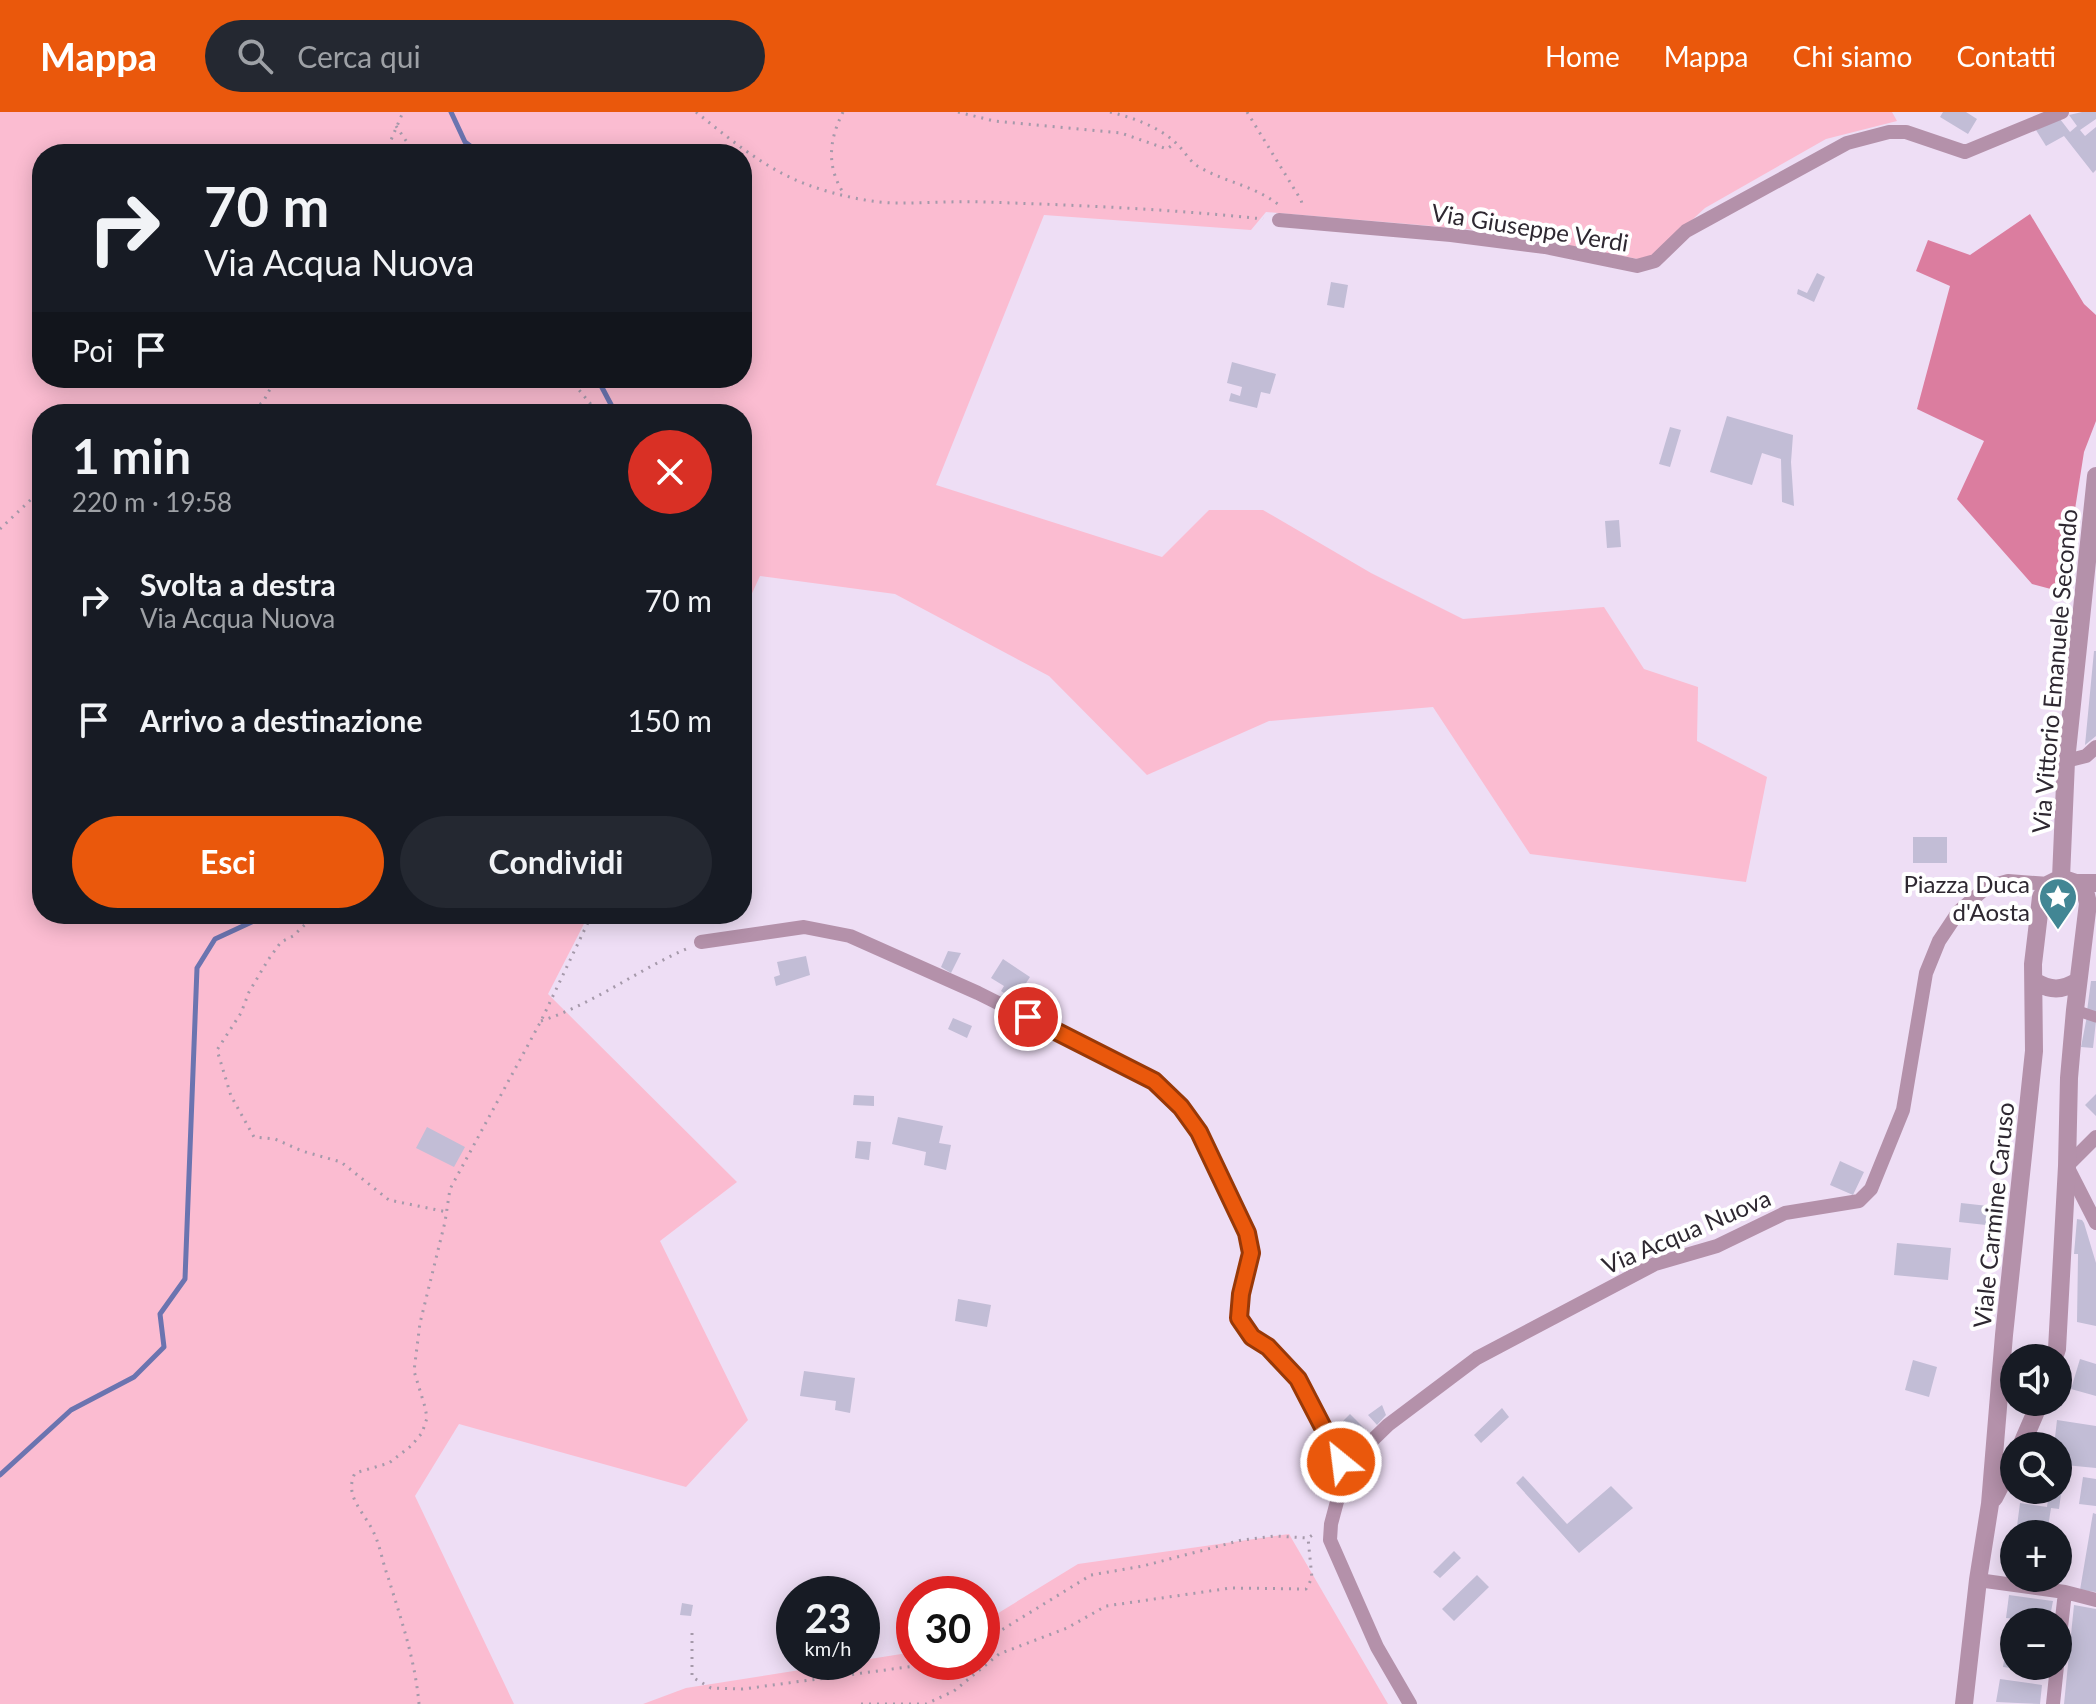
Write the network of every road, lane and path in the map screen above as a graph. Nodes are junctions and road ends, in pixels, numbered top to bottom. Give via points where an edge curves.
1 (403, 112) edge
2 (696, 112) edge
3 (843, 112) edge
4 (958, 112) edge
5 (1110, 112) edge
6 (1247, 112) edge
7 (2062, 112) edge
8 (396, 126) junction
9 (1175, 143) junction
10 (389, 144) edge
11 (408, 144) edge
12 (737, 144) edge
13 (752, 156) edge
14 (844, 194) junction
15 (1293, 221) junction
16 (271, 388) edge
17 (577, 388) edge
18 (263, 402) joint
19 (260, 404) edge
20 (591, 404) edge
21 (2096, 476) edge
22 (32, 499) edge
23 (0, 529) edge
24 (2096, 747) edge
25 (2066, 761) junction
26 (2062, 879) junction
27 (2096, 883) edge
28 (306, 924) edge
29 (587, 924) edge
30 (701, 942) joint
31 (2034, 981) junction
32 (2078, 981) junction
33 (2075, 1010) junction
34 (2096, 1017) edge
35 (541, 1021) junction
36 (2096, 1137) edge
37 (2067, 1166) junction
38 (447, 1212) junction
39 (2096, 1223) edge
40 (2057, 1344) edge
41 (2035, 1416) edge
42 (2030, 1429) junction
43 (1996, 1431) junction
44 (2028, 1432) edge
45 (1346, 1468) junction
46 (2000, 1485) edge
47 (1990, 1504) junction
48 (1331, 1524) junction
49 (1308, 1538) junction
50 (1978, 1580) junction
51 (2000, 1583) edge
52 (2065, 1592) joint
53 (2096, 1600) edge
54 (2063, 1608) edge
55 (1000, 1631) edge
56 (692, 1633) dead end
57 (896, 1669) edge
58 (2056, 1680) edge
59 (419, 1704) edge
60 (861, 1704) edge
61 (1410, 1704) edge
62 (1964, 1704) edge
63 (2053, 1704) edge

1 - 8 path
2 - 12 path
3 - 14 path via 830,156
4 - 9 path via 1055,129 1121,133 1167,149
5 - 9 path via 1151,126
6 - 15 path via 1301,200
7 - 15 street, Via Giuseppe Verdi via 1965,152 1906,132 1847,143 1686,231 1655,261 1637,266 1545,247
8 - 10 path
8 - 11 path
9 - 15 path via 1195,165 1260,191
13 - 14 path via 783,175
14 - 15 path via 902,203 1094,205
16 - 18 path
17 - 20 path
18 - 19 path
21 - 25 street, Via Vittorio Emanuele Secondo
22 - 23 path
24 - 25 street
25 - 26 street, Via Vittorio Emanuele Secondo
26 - 27 street
26 - 31 street, Viale Carmine Caruso via 2041,897
26 - 32 street via 2085,891 2088,903
26 - 45 street, Via Acqua Nuova via 1987,887 1959,911 1939,941 1926,973 1903,1110 1871,1189 1859,1201 1785,1213 1717,1246 1655,1264 1584,1299 1477,1358 1388,1425
28 - 38 path via 268,960 217,1050 231,1096 254,1137 341,1162 389,1200
29 - 35 path
30 - 35 path via 573,1011
30 - 45 street via 804,927 850,936 1154,1081 1199,1132 1247,1233 1251,1253 1239,1318 1298,1379
31 - 32 street via 2062,990
31 - 43 street, Viale Carmine Caruso via 2034,1051
32 - 33 street
33 - 34 street
33 - 37 street
35 - 38 path via 457,1174
36 - 37 street
37 - 39 street
37 - 40 street
38 - 59 path via 414,1371 427,1418 422,1433 389,1463 355,1473 350,1488 377,1540 398,1603
41 - 42 street
42 - 43 street via 2005,1437
42 - 44 street
43 - 47 street, Viale Carmine Caruso
45 - 48 street, Via Acqua Nuova
46 - 47 street
47 - 50 street
48 - 49 path
48 - 61 street, Via Acqua Nuova via 1330,1540 1338,1560 1377,1647
49 - 55 path via 1242,1540 1091,1575
49 - 60 path via 1312,1578 1306,1589 1231,1588 1106,1606 1067,1628 999,1654 954,1691 926,1704
50 - 51 street
50 - 62 street
52 - 53 street
52 - 54 street
56 - 57 path via 692,1677 711,1688 743,1689
58 - 63 street

